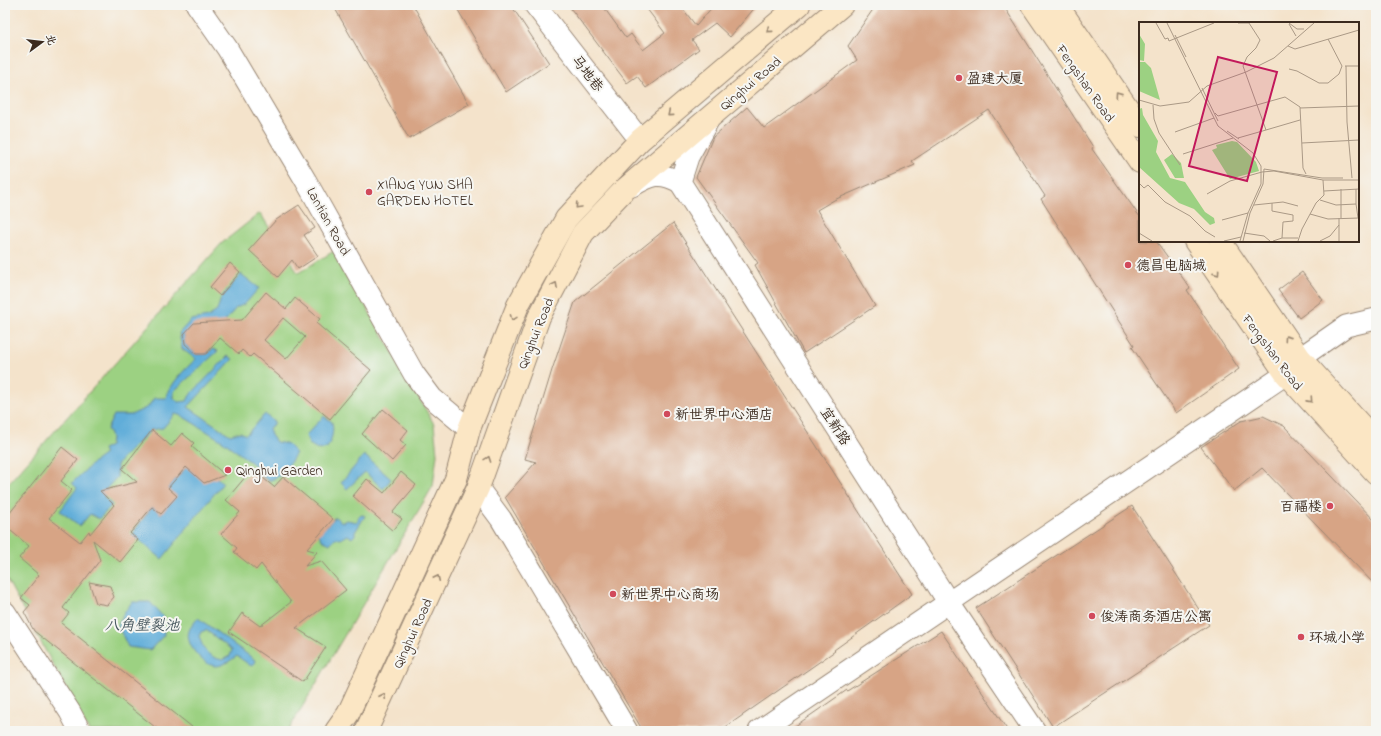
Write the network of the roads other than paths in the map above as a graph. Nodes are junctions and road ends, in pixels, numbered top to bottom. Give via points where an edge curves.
1 (198, 5) edge
2 (535, 5) edge
3 (799, 5) edge
4 (842, 5) edge
5 (1032, 5) edge
6 (1057, 5) edge
7 (711, 116) junction
8 (1139, 125) edge
9 (640, 140) junction
10 (1139, 161) edge
11 (680, 182) junction
12 (623, 191) junction
13 (1196, 242) edge
14 (1221, 242) edge
15 (1376, 318) edge
16 (1300, 358) junction
17 (1286, 374) junction
18 (469, 429) junction
19 (1376, 442) edge
20 (1376, 473) edge
21 (478, 488) junction
22 (949, 602) junction
23 (5, 612) edge
24 (80, 731) edge
25 (336, 731) edge
26 (366, 731) edge
27 (627, 731) edge
28 (759, 731) edge
29 (1035, 731) edge

1 - 18 street, Lantian Road via 227,48 306,181 414,374 432,398
2 - 9 street, 马地巷
3 -> 9 street, Qinghui Road
4 - 7 street, Qinghui Road
5 - 10 street, Fengshan Road
8 -> 6 street, Fengshan Road
7 - 11 street via 688,157
7 - 12 street, Qinghui Road
9 -> 18 street, Qinghui Road via 566,219 518,305
11 - 12 street via 667,176 650,176
11 - 22 street, 宜新路
21 -> 12 street, Qinghui Road via 539,317 583,233
13 -> 17 street, Fengshan Road
16 -> 14 street, Fengshan Road
15 - 16 street via 1346,326
16 - 17 street
16 - 19 street, Fengshan Road
17 -> 20 street, Fengshan Road
17 - 22 street
18 - 25 street, Qinghui Road via 456,479 348,714
26 -> 21 street, Qinghui Road
21 - 27 street via 501,519
22 - 28 street
22 - 29 street, 宜新路
23 - 24 street

